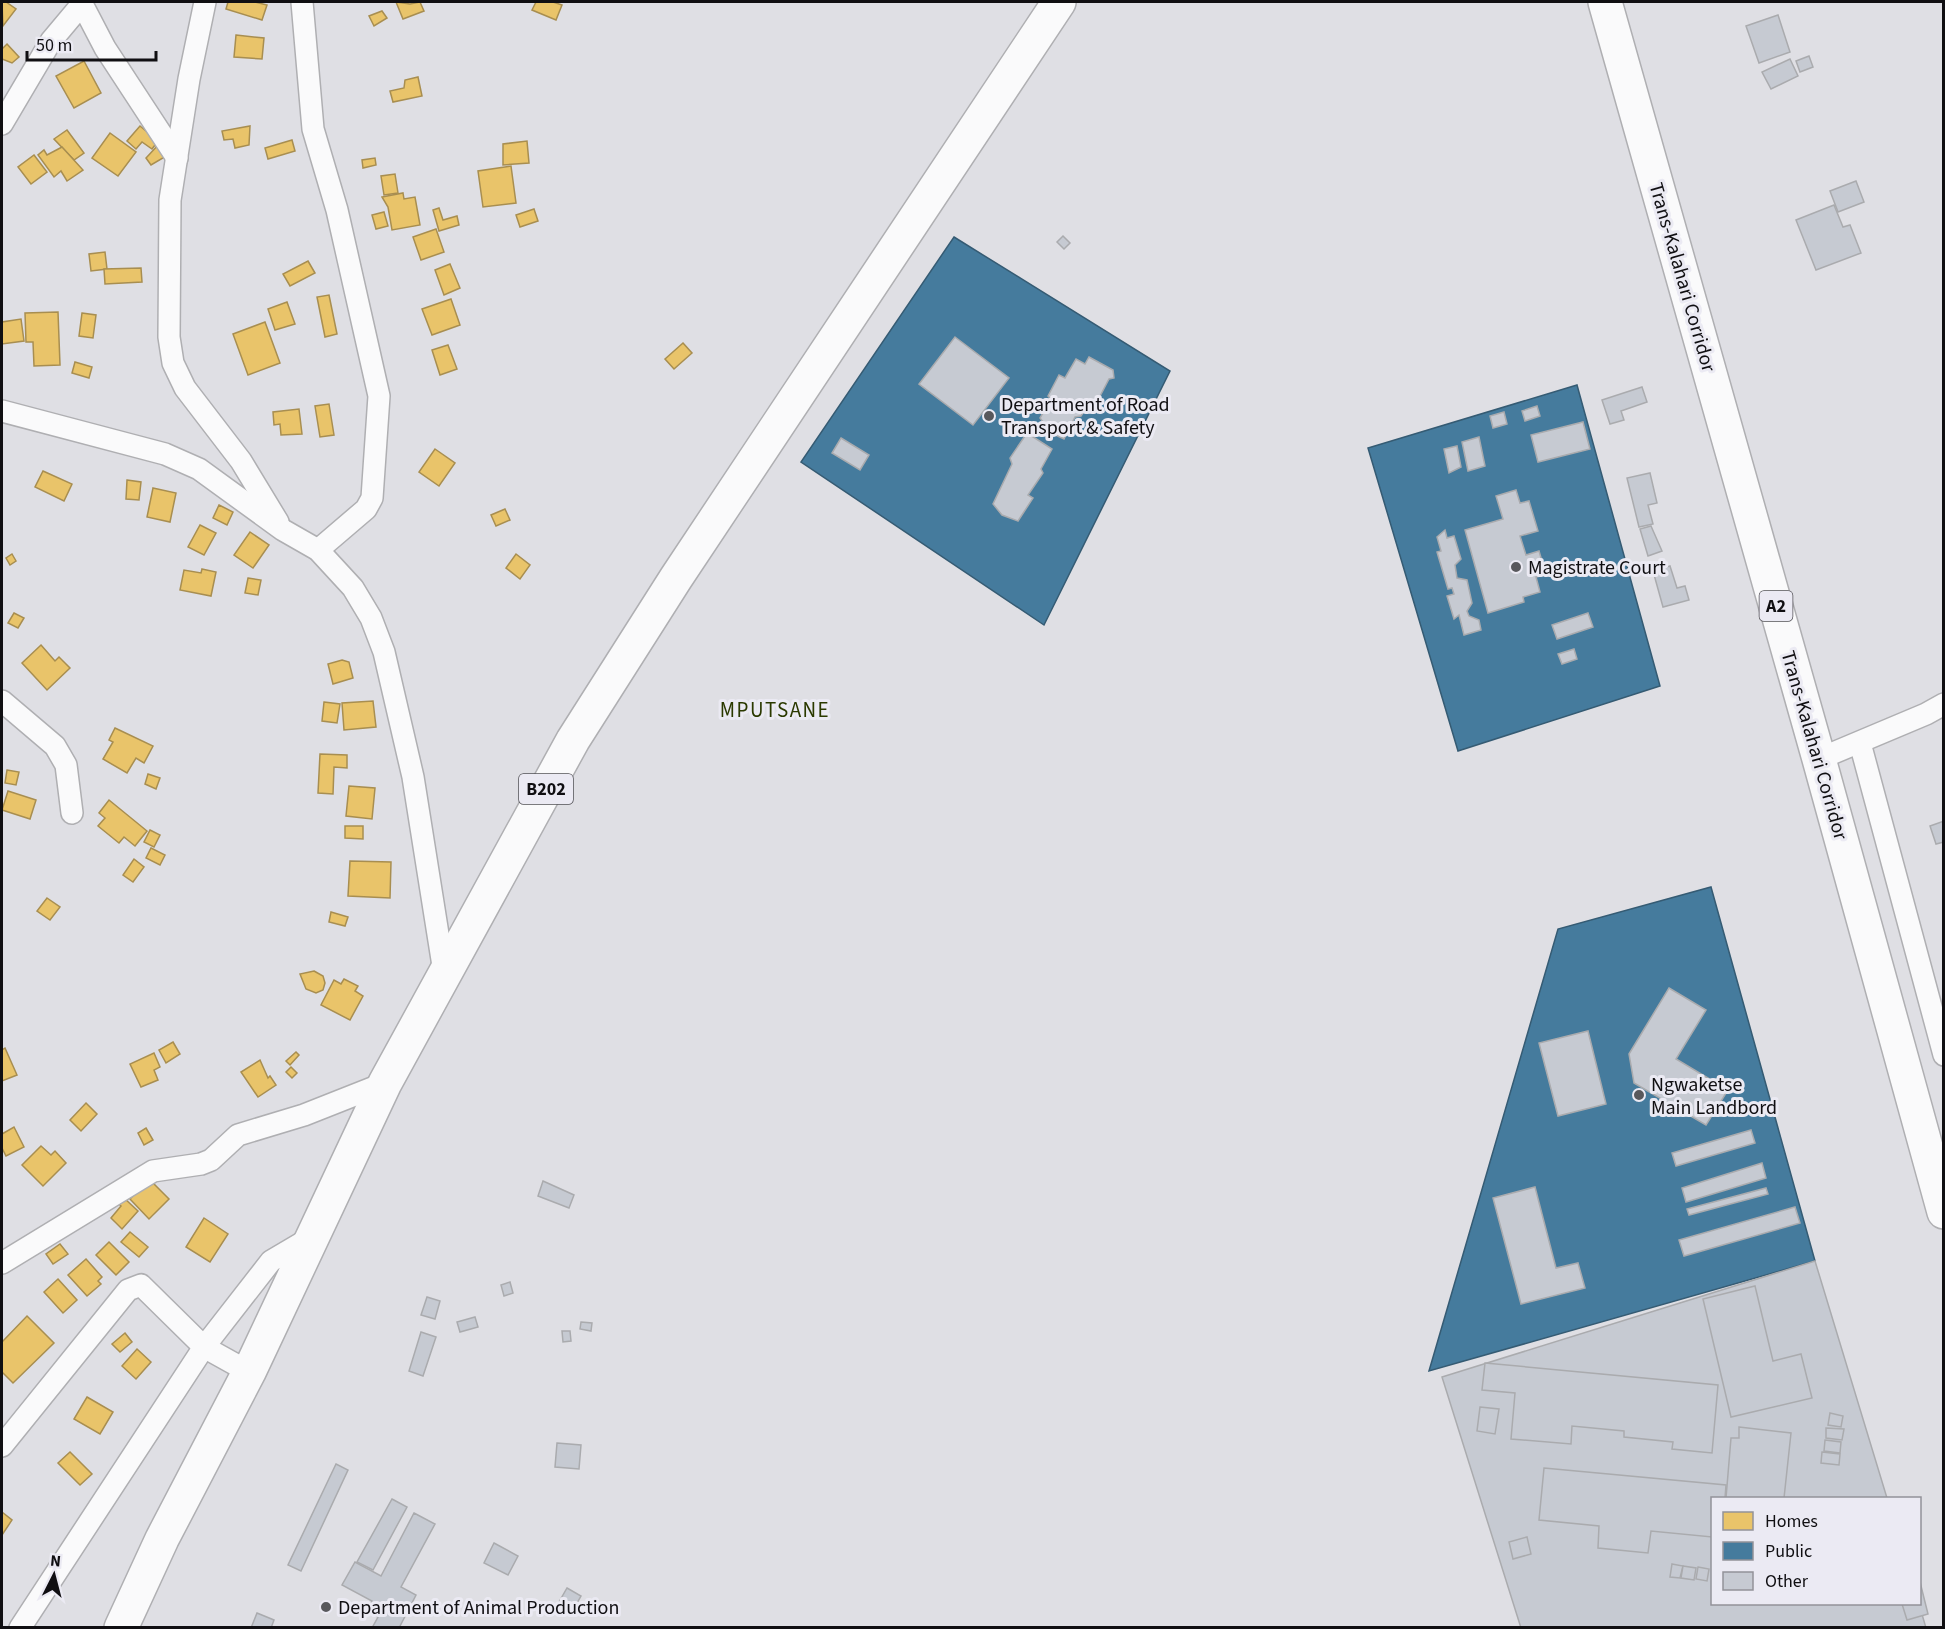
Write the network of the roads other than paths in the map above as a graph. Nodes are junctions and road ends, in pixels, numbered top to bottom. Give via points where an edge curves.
1 (205, 2) edge
2 (302, 2) edge
3 (1059, 2) edge
4 (1605, 2) edge
5 (81, 3) edge
6 (2, 124) edge
7 (177, 158) junction
8 (2, 411) edge
9 (283, 530) junction
10 (318, 550) junction
11 (2, 701) edge
12 (1944, 704) edge
13 (1860, 743) junction
14 (1819, 759) junction
15 (72, 813) dead end
16 (444, 972) junction
17 (1944, 1055) edge
18 (385, 1083) junction
19 (1944, 1212) edge
20 (311, 1238) junction
21 (2, 1263) edge
22 (204, 1347) junction
23 (249, 1372) junction
24 (2, 1446) edge
25 (20, 1628) edge
26 (121, 1628) edge

1 - 7 street
2 - 10 street via 314,129 337,210 379,396 372,498 366,509
3 - 16 main road, B202 via 676,578 573,740
4 - 14 main road, Trans-Kalahari Corridor / A2
5 - 6 street via 51,41
5 - 7 street via 105,48
7 - 9 street via 170,200 169,337 173,363 185,388 241,461
8 - 9 street via 165,454 199,469
9 - 10 street
10 - 16 street via 353,588 371,618 384,652 414,777
11 - 15 street via 56,746 66,765
12 - 13 street
13 - 14 street
13 - 17 street
14 - 19 main road, Trans-Kalahari Corridor / A2
16 - 18 main road, B202
18 - 20 main road, B202
18 - 21 street via 304,1115 238,1135 211,1160 201,1164 153,1171
20 - 22 street via 271,1261
20 - 23 main road, B202
22 - 23 street
22 - 24 street via 141,1285 134,1286
22 - 25 street
23 - 26 main road, B202 via 162,1539

